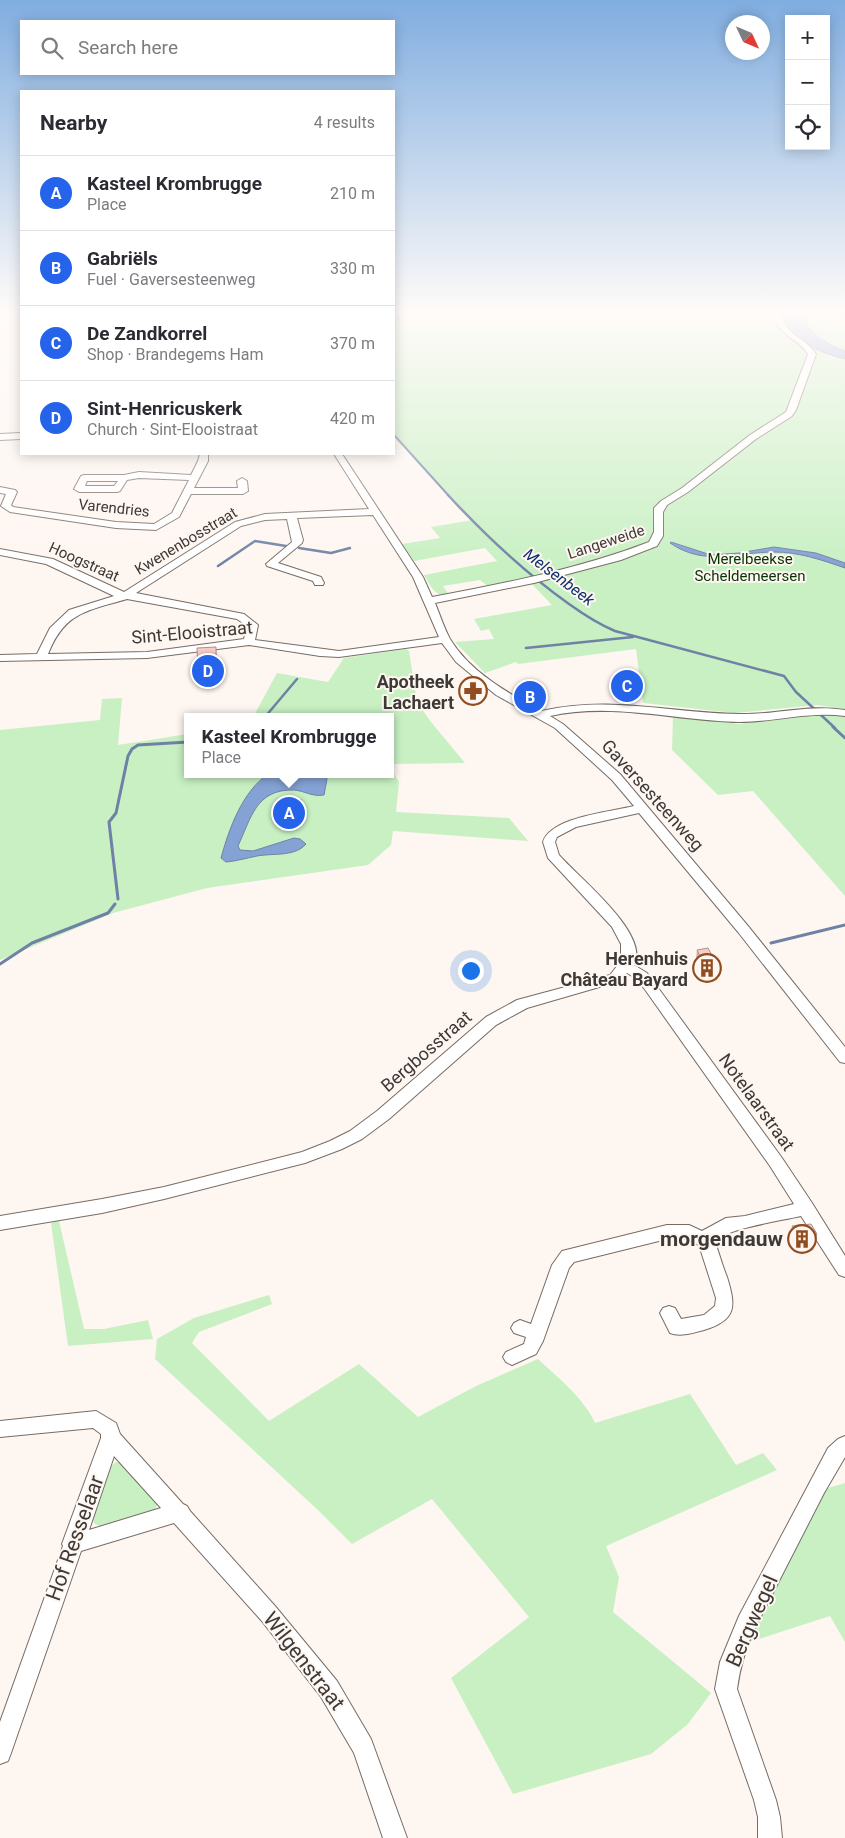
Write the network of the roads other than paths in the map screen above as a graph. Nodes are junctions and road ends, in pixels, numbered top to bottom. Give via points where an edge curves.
1 (797, 397) edge
2 (20, 436) edge
3 (0, 437) edge
4 (204, 455) edge
5 (339, 455) edge
6 (124, 478) dead end
7 (195, 478) junction
8 (242, 480) dead end
9 (0, 490) edge
10 (188, 491) junction
11 (377, 512) junction
12 (291, 516) junction
13 (0, 552) edge
14 (319, 583) dead end
15 (125, 596) junction
16 (430, 601) junction
17 (446, 639) junction
18 (249, 642) junction
19 (0, 658) edge
20 (41, 658) junction
21 (845, 713) edge
22 (540, 715) junction
23 (643, 808) junction
24 (627, 967) junction
25 (845, 1058) edge
26 (806, 1208) junction
27 (0, 1223) edge
28 (703, 1238) junction
29 (845, 1270) edge
30 (669, 1313) dead end
31 (512, 1357) dead end
32 (0, 1429) edge
33 (111, 1438) junction
34 (845, 1445) edge
35 (180, 1512) junction
36 (72, 1544) junction
37 (0, 1754) edge
38 (392, 1836) edge
39 (770, 1838) edge

1 - 16 street, Langeweide via 792,410 685,490 664,502 659,508 658,536 653,544 624,556 537,579
2 - 3 street
4 - 7 street, Varendries
5 - 11 street, Gaversesteenweg
6 - 7 street via 139,475
7 - 10 street, Varendries
8 - 10 street via 243,491
9 - 10 street, Varendries via 12,492 6,506 10,509 116,526 150,528 176,516
11 - 12 street, Kwenenbosstraat
11 - 16 street, Gaversesteenweg
12 - 14 street via 298,540 271,564 317,579
12 - 15 street, Kwenenbosstraat via 256,518 238,524
13 - 15 street, Hoogstraat via 49,561
15 - 18 street, Hoogstraat via 240,616 253,625
15 - 20 street, Kwenenbosstraat via 82,608 67,616 49,638
16 - 17 street, Gaversesteenweg
17 - 18 street, Sint-Elooistraat via 339,654 320,654
17 - 22 street, Gaversesteenweg via 460,660 487,684
18 - 20 street, Sint-Elooistraat via 147,655
19 - 20 street, Sint-Elooistraat
21 - 22 street via 813,710 739,718 585,708
22 - 23 street, Gaversesteenweg via 559,726 603,764
23 - 24 street via 572,824 552,835 549,842 551,852 624,934 629,948
23 - 25 street, Gaversesteenweg
24 - 26 street, Notelaarstraat via 642,976
24 - 27 street, Bergbosstraat via 615,978 511,1009 491,1021 372,1124 336,1145 305,1157 164,1193
26 - 28 street via 726,1225
26 - 29 street, Notelaarstraat
28 - 30 street via 725,1298 722,1315 676,1328
28 - 31 street via 689,1232 667,1232 568,1256 528,1331 530,1349
32 - 33 street via 96,1420 109,1428
33 - 35 street, Wilgenstraat
33 - 36 street, Hof Resselaar
34 - 39 street, Bergwegel via 835,1454 772,1574 736,1646 727,1677 726,1689 765,1800
35 - 36 street
35 - 38 street, Wilgenstraat via 329,1689 363,1746
36 - 37 street, Hof Resselaar

